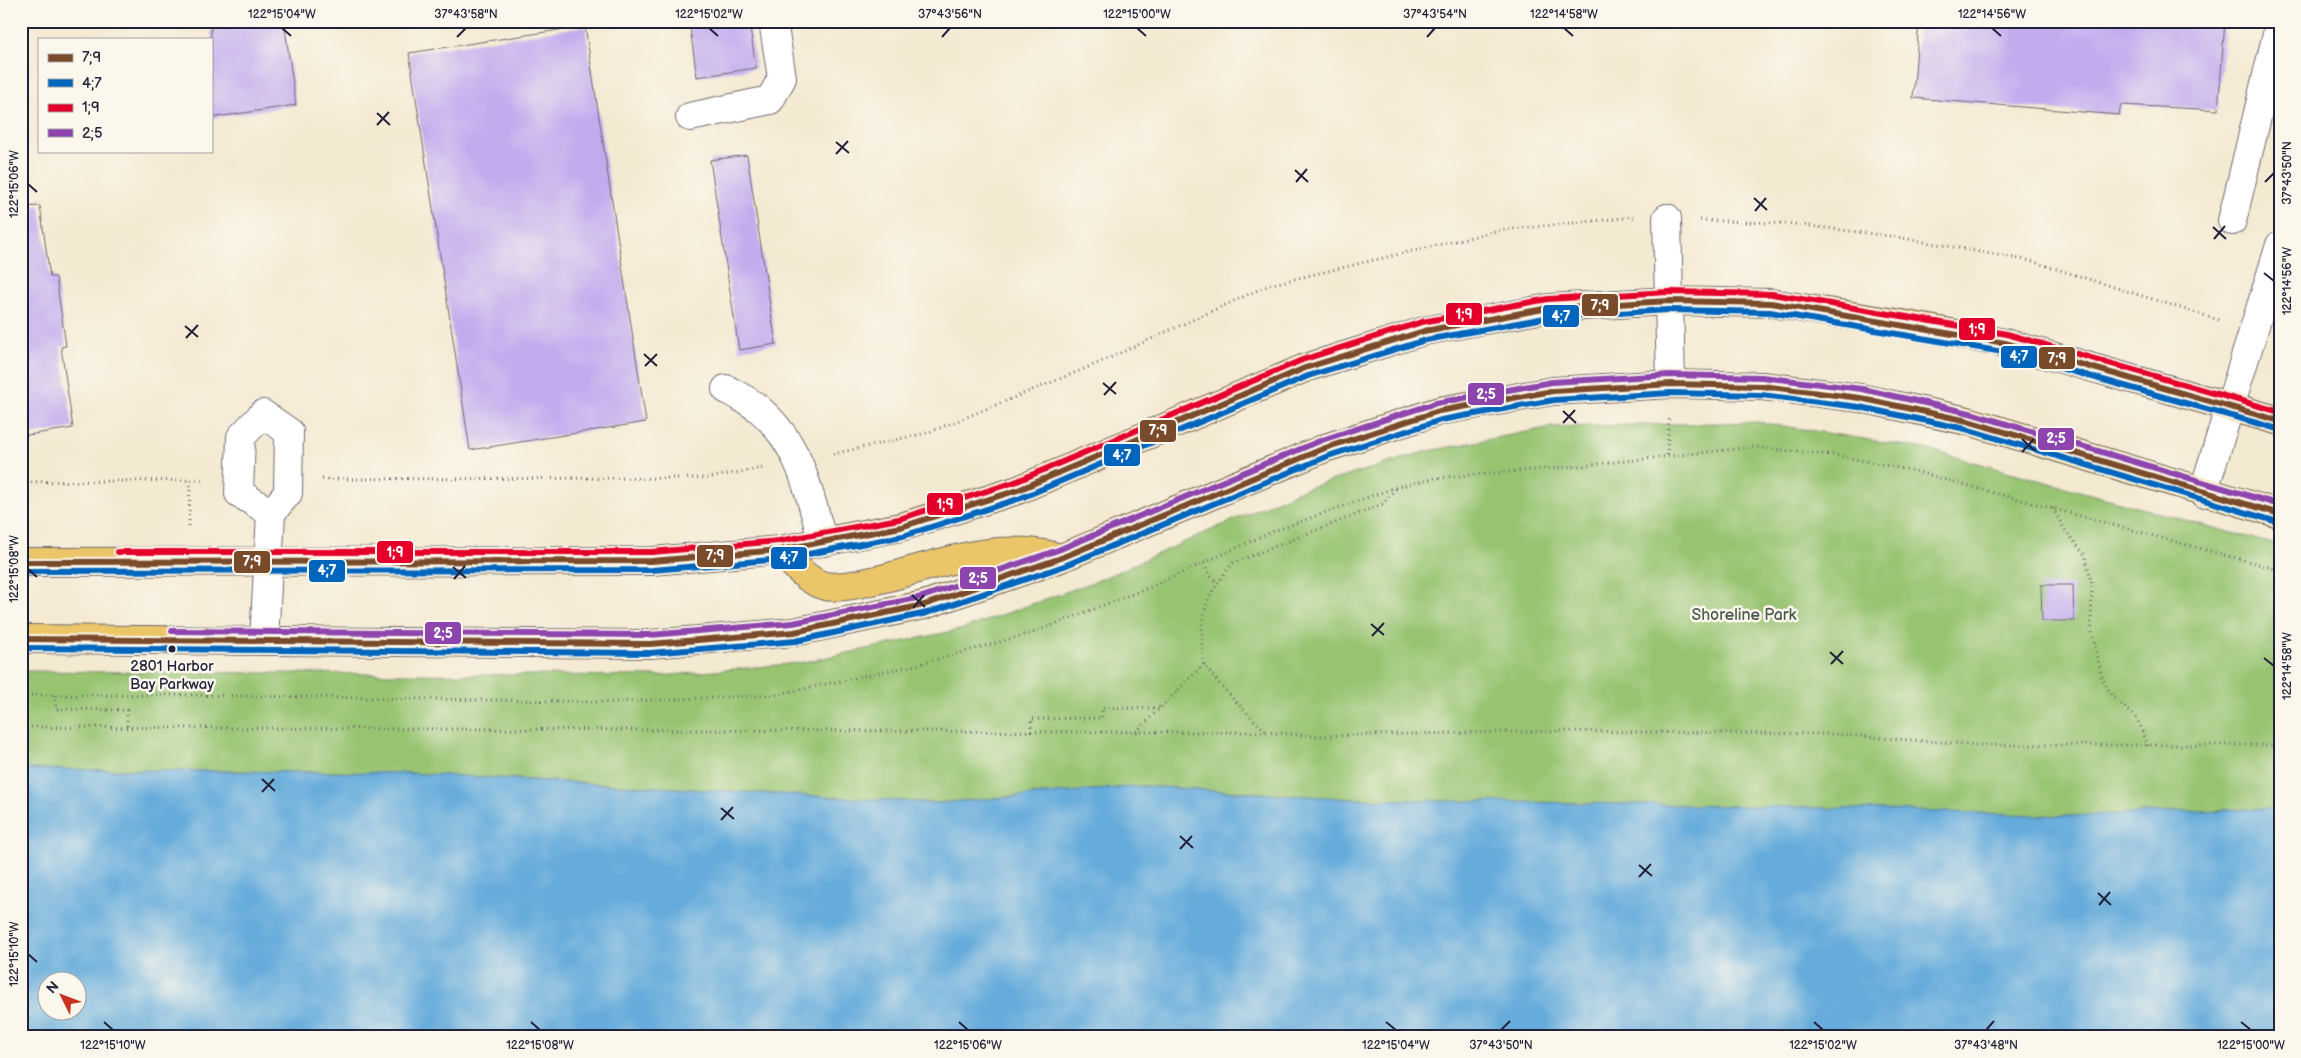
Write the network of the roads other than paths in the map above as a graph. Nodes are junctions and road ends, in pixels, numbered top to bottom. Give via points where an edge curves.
1 (773, 21) edge
2 (2280, 21) edge
3 (690, 117) dead end
4 (1667, 218) road end
5 (2232, 221) dead end
6 (2280, 245) edge
7 (1669, 301) junction
8 (1671, 384) junction
9 (726, 389) dead end
10 (2231, 407) junction
11 (2280, 421) edge
12 (2203, 493) junction
13 (271, 513) junction
14 (2280, 514) edge
15 (823, 542) junction
16 (780, 550) junction
17 (1061, 558) junction
18 (268, 561) junction
19 (21, 562) edge
20 (21, 639) edge
21 (264, 641) junction

1 - 3 lane via 782,78 770,100
2 - 5 lane
4 - 7 lane
6 - 10 lane
7 - 8 lane
7 - 10 main road via 1771,303 2005,343
7 - 15 main road via 1549,308 1424,331 1305,368 1018,490 901,527
8 - 12 main road via 1762,386 1860,398 1968,421
8 - 17 main road via 1553,391 1439,411 1325,448
9 - 15 lane via 758,409 783,434 800,461
10 - 11 main road
10 - 12 lane
12 - 14 main road
13 - 13 lane via 288,493 289,432 263,414 241,437 240,492
13 - 18 lane
15 - 16 main road
16 - 17 main road via 804,575 825,586 861,584 985,552 1035,551
16 - 18 main road via 652,561
17 - 21 main road via 924,605 794,632 650,644
18 - 19 main road
18 - 21 lane
20 - 21 main road

